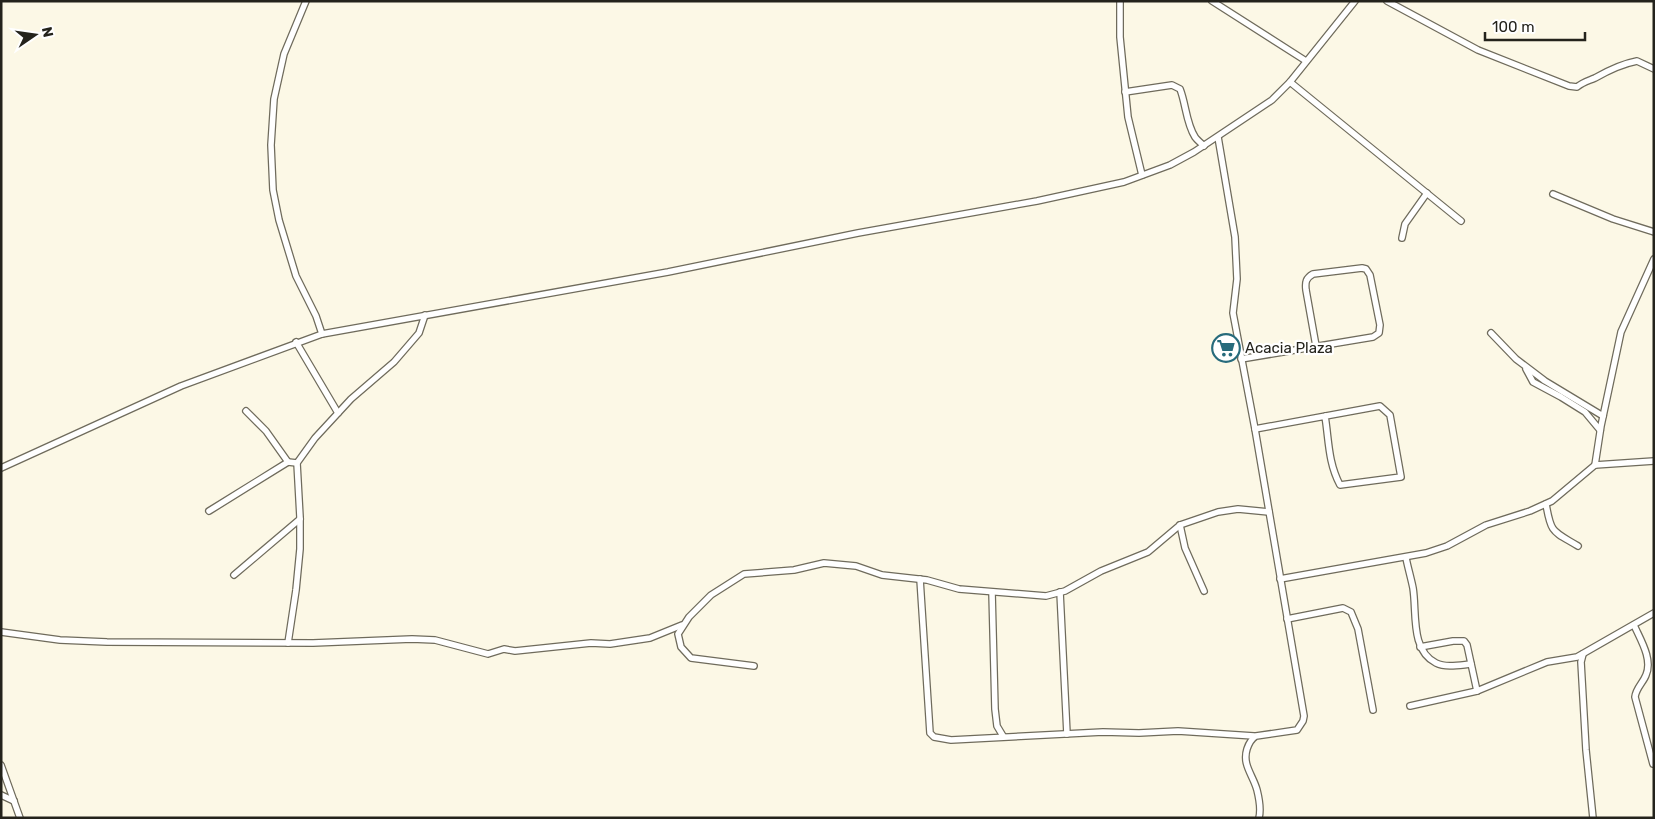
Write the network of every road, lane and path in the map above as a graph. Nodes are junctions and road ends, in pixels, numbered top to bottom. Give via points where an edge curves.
1 (306, 1) edge
2 (1120, 1) edge
3 (1212, 1) edge
4 (1355, 1) edge
5 (1387, 1) edge
6 (1306, 61) junction
7 (1654, 69) edge
8 (1290, 82) junction
9 (1125, 92) junction
10 (1218, 137) junction
11 (1204, 146) junction
12 (1142, 175) junction
13 (1427, 193) junction
14 (1553, 194) dead end
15 (1461, 221) dead end
16 (1654, 232) edge
17 (1402, 238) dead end
18 (1654, 259) edge
19 (425, 315) junction
20 (1491, 333) dead end
21 (322, 334) junction
22 (296, 342) junction
23 (1316, 346) junction
24 (1241, 359) junction
25 (1525, 366) junction
26 (246, 411) dead end
27 (338, 413) junction
28 (1325, 416) junction
29 (1603, 416) junction
30 (1255, 429) junction
31 (1600, 430) junction
32 (1654, 461) edge
33 (288, 462) junction
34 (297, 463) junction
35 (1595, 464) junction
36 (1, 468) edge
37 (1546, 504) junction
38 (209, 511) dead end
39 (1269, 512) junction
40 (300, 519) junction
41 (1180, 525) junction
42 (1578, 546) dead end
43 (1406, 558) junction
44 (234, 575) dead end
45 (1280, 578) junction
46 (920, 579) junction
47 (1204, 591) dead end
48 (992, 592) junction
49 (1060, 592) junction
50 (1654, 613) edge
51 (1287, 619) junction
52 (683, 624) junction
53 (1634, 624) junction
54 (1, 632) edge
55 (288, 643) junction
56 (1420, 647) junction
57 (1583, 654) junction
58 (1470, 664) junction
59 (754, 666) dead end
60 (1477, 691) junction
61 (1410, 706) dead end
62 (1373, 710) dead end
63 (1068, 734) junction
64 (1003, 736) junction
65 (1256, 736) junction
66 (1653, 764) edge
67 (1, 765) edge
68 (1, 796) edge
69 (14, 801) junction
70 (20, 818) edge
71 (1259, 818) edge
72 (1593, 818) edge

1 - 21 street via 284,54 274,99 273,190 296,276
2 - 9 street
3 - 6 street
4 - 6 street
5 - 7 street via 1478,50 1569,86 1577,87 1612,68 1637,61
6 - 8 street
8 - 10 street via 1272,100
8 - 13 street
9 - 11 street via 1172,85 1180,89 1195,137
9 - 12 street
10 - 11 street
10 - 24 street via 1235,237 1237,279 1233,313
11 - 12 street via 1170,165
12 - 19 street via 1092,190 1037,201
13 - 15 street
13 - 17 street via 1405,224
14 - 16 street
18 - 29 street via 1621,332
19 - 21 street
19 - 27 street via 419,333 394,362
20 - 25 street
21 - 22 street
22 - 27 street
22 - 36 street via 181,386
23 - 23 street via 1373,337 1379,333 1370,275 1366,269 1308,277 1306,290
23 - 24 street
24 - 30 street
25 - 29 street
25 - 31 street via 1533,382 1585,412
26 - 33 street via 266,431
27 - 34 street
28 - 28 street via 1380,406 1390,415 1401,477 1340,485 1333,472
28 - 30 street
29 - 31 street
30 - 39 street
31 - 35 street
32 - 35 street
33 - 34 street
33 - 38 street
34 - 40 street
35 - 37 street
37 - 42 street via 1554,531
37 - 43 street via 1486,525 1447,546
39 - 41 street via 1238,508
39 - 45 street
40 - 44 street
40 - 55 street via 300,549
41 - 47 street via 1185,548
41 - 49 street via 1148,552
43 - 45 street
43 - 56 street
45 - 51 street
46 - 48 street via 958,589
46 - 52 street via 824,563 794,570 744,574 711,595
46 - 64 street via 930,733 934,738 950,740
48 - 49 street via 1046,596
48 - 64 street via 995,709 997,726
49 - 63 street
50 - 53 street
51 - 62 street via 1343,608 1351,612 1358,629
51 - 65 street via 1304,721 1292,732
52 - 55 street via 650,638 610,644 515,651 504,649 488,654 435,640
52 - 59 street via 678,634 681,647 691,658
53 - 57 street
53 - 66 street via 1648,662 1647,674 1635,697
54 - 55 street via 107,642
56 - 58 street via 1437,664
56 - 58 street via 1461,640 1467,645
57 - 60 street via 1547,662
57 - 72 street via 1586,750
58 - 60 street
60 - 61 street
63 - 64 street
63 - 65 street via 1178,731
65 - 71 street via 1249,743 1245,763 1257,790
67 - 69 street
68 - 69 street
69 - 70 street

